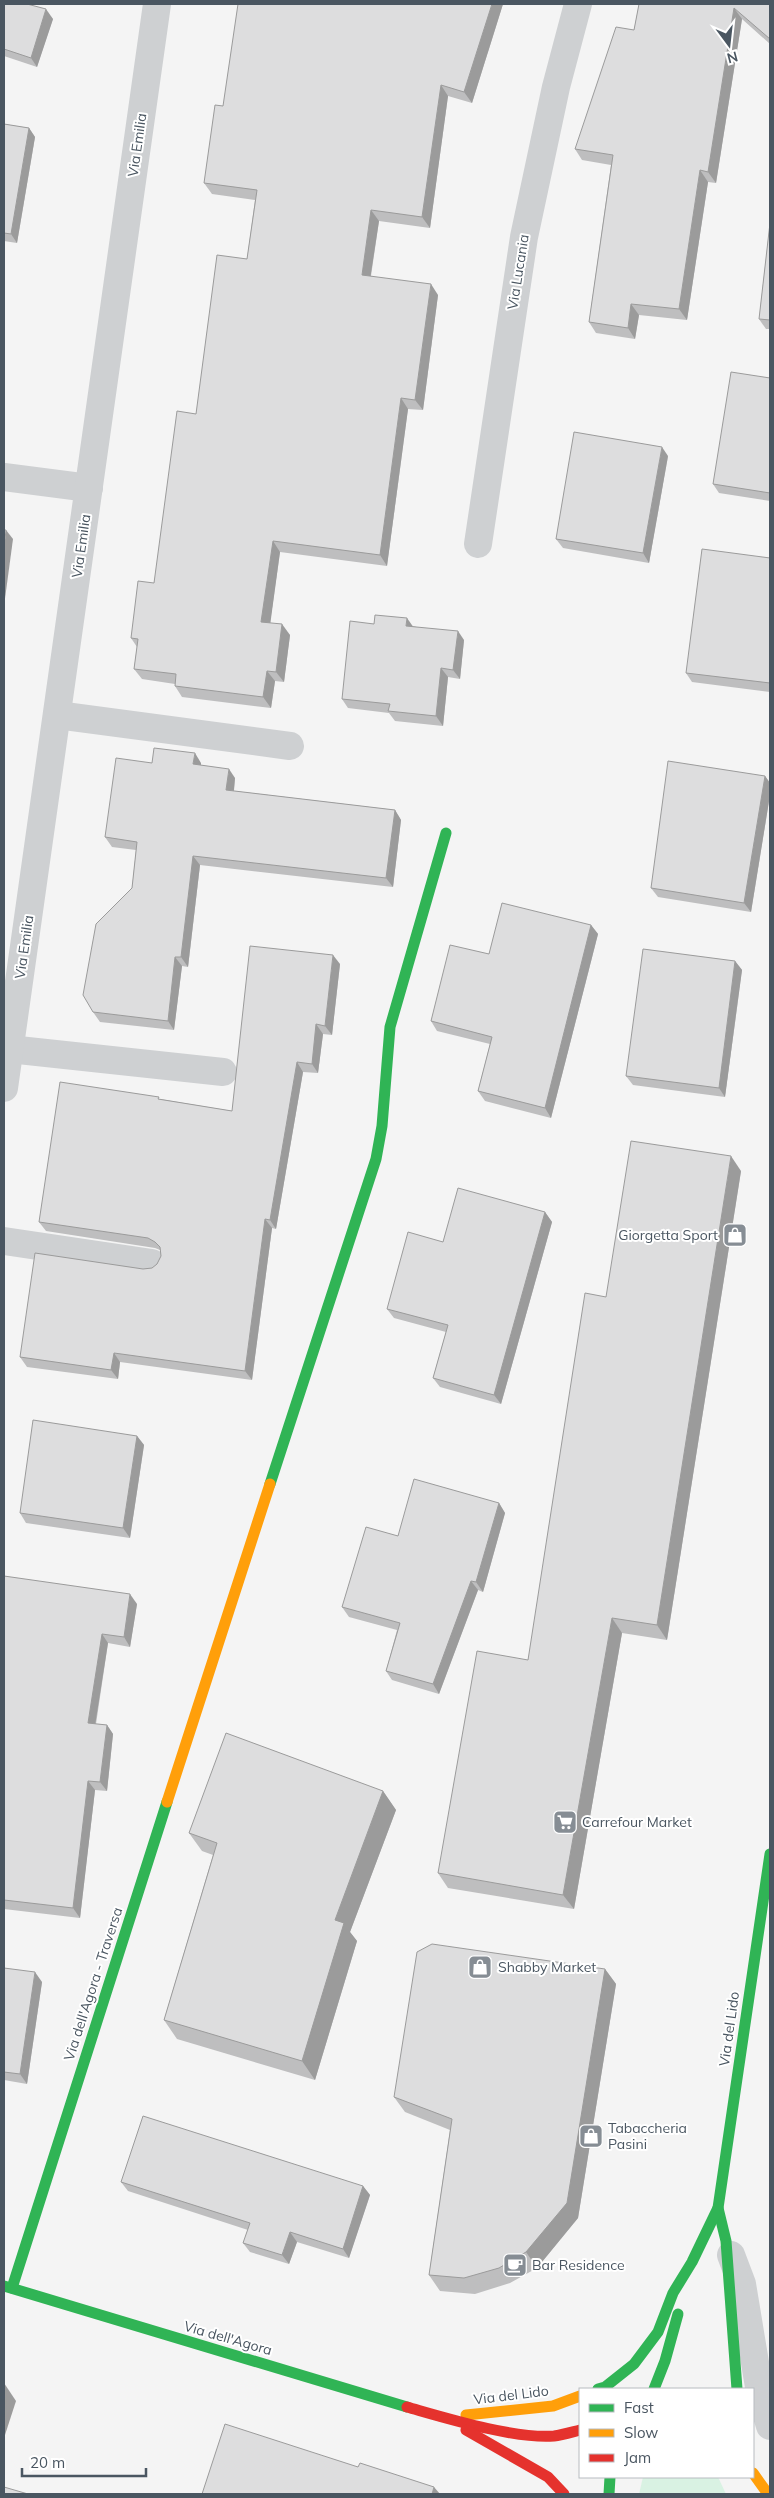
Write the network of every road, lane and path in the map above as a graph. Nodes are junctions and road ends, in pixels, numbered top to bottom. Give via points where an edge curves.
1 (157, 4) edge
2 (578, 4) edge
3 (4, 477) edge
4 (89, 488) junction
5 (478, 544) dead end
6 (57, 715) junction
7 (290, 746) dead end
8 (446, 833) dead end
9 (9, 1049) junction
10 (223, 1072) dead end
11 (4, 1088) edge
12 (4, 1241) edge
13 (152, 1263) dead end
14 (770, 1854) edge
15 (718, 2208) junction
16 (726, 2241) junction
17 (692, 2262) junction
18 (8, 2287) edge
19 (602, 2388) edge
20 (654, 2388) edge
21 (737, 2388) edge
22 (579, 2396) edge
23 (445, 2418) junction
24 (770, 2426) edge
25 (579, 2430) edge
26 (754, 2474) edge
27 (610, 2478) edge
28 (752, 2478) edge
29 (564, 2494) edge
30 (609, 2494) edge
31 (757, 2494) edge
32 (768, 2494) edge

1 - 4 street, Via Emilia
2 - 5 street, Via Lucania via 556,87 524,237
3 - 4 street
4 - 6 street, Via Emilia
6 - 7 street
6 - 9 street, Via Emilia
8 - 18 street, Via dell'Agora - Traversa via 390,1027 384,1055 382,1130 376,1159
9 - 10 street
9 - 11 street, Via Emilia
12 - 13 street
14 - 15 street, Via del Lido
15 - 16 street, Via del Lido
15 - 17 street, Via del Lido
16 - 21 street, Via del Lido
16 - 24 street via 742,2284 760,2393
17 - 19 street, Via del Lido via 673,2293 658,2332 634,2364
17 - 20 street, Via del Lido
18 - 23 street, Via dell'Agora
22 - 23 street, Via del Lido via 553,2406
23 - 25 street, Via dell'Agora via 523,2434 554,2436
23 - 29 street, Via dell'Agora via 548,2477
26 - 32 street
27 - 30 street
28 - 31 street

